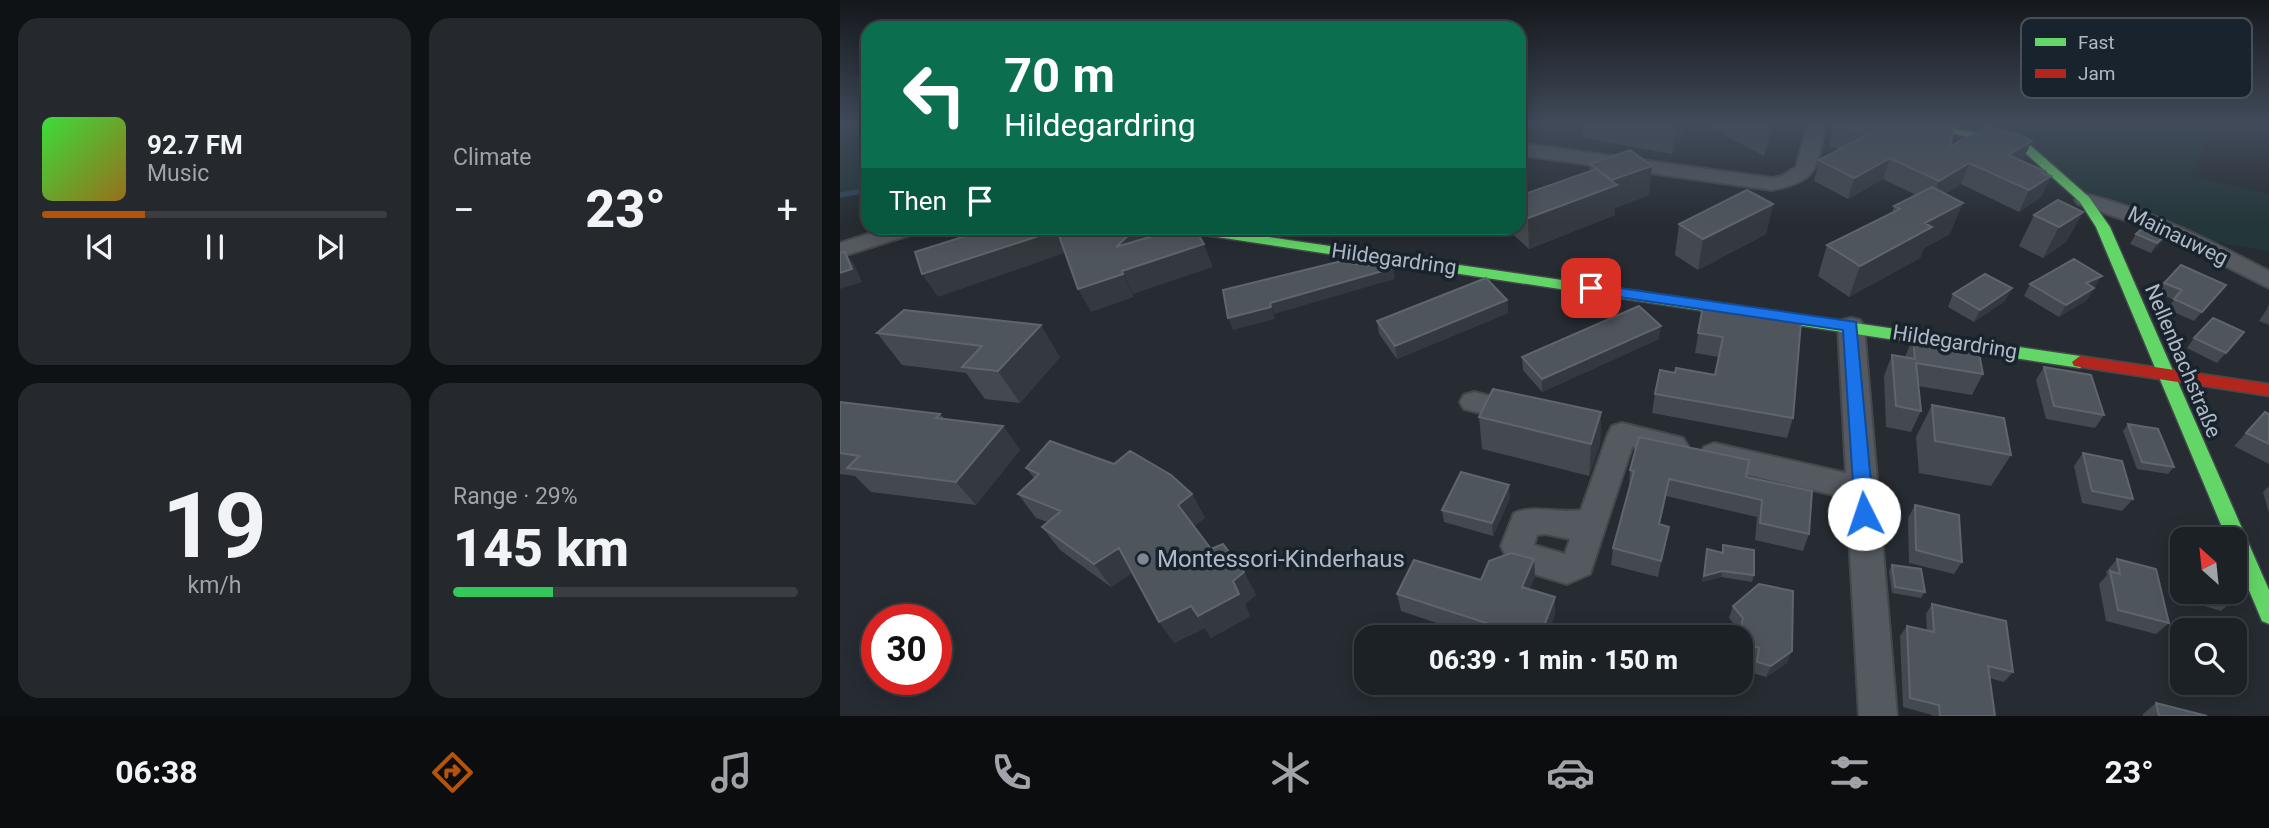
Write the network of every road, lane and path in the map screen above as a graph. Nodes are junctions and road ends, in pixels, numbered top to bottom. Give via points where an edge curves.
1 (1587, 158) edge
2 (1808, 158) edge
3 (2039, 158) edge
4 (2085, 200) junction
5 (886, 235) edge
6 (1232, 235) edge
7 (840, 250) edge
8 (2269, 281) edge
9 (1851, 326) junction
10 (2169, 376) junction
11 (2269, 390) edge
12 (1474, 402) dead end
13 (1541, 417) edge
14 (1863, 489) junction
15 (1591, 522) dead end
16 (2269, 614) edge
17 (1878, 716) edge

1 - 2 street via 1772,184 1805,170
3 - 4 street, Nellenbachstraße
4 - 8 street, Mainauweg via 2151,221
4 - 10 street, Nellenbachstraße via 2103,227
5 - 7 street
6 - 9 street, Hildegardring
9 - 10 street, Hildegardring
9 - 14 street
10 - 11 street, Hildegardring
10 - 16 street, Nellenbachstraße
12 - 13 street
14 - 15 street via 1609,431
14 - 17 street

